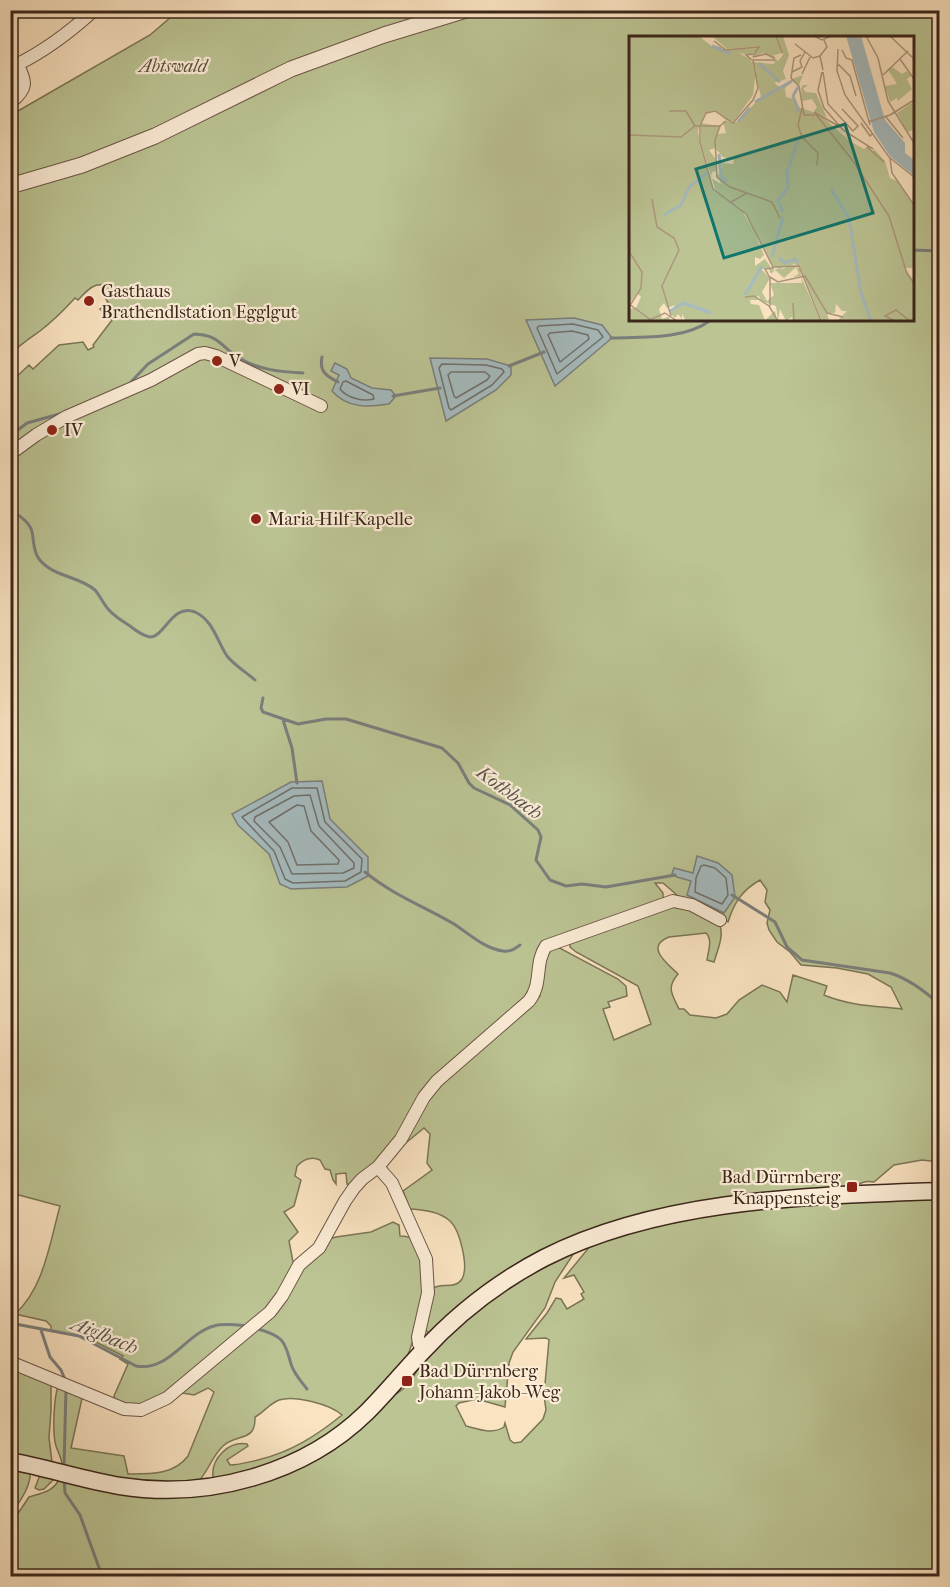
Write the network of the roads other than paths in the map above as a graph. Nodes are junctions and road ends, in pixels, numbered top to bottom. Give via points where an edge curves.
1 (94, 10) edge
2 (466, 10) edge
3 (13, 66) edge
4 (10, 101) edge
5 (10, 186) edge
6 (321, 406) dead end
7 (10, 454) edge
8 (720, 921) dead end
9 (378, 1167) junction
10 (939, 1191) edge
11 (424, 1350) junction
12 (10, 1362) edge
13 (10, 1461) edge

1 - 3 street via 57,42
2 - 5 street via 291,69 155,136 82,165
3 - 4 street via 24,83
6 - 7 street via 216,356 201,353 66,417
8 - 9 street via 692,905 673,901 546,946 535,993 529,1001 436,1082 401,1139
9 - 11 street via 392,1184 426,1259 429,1282 418,1337
9 - 12 street via 362,1179 345,1201 319,1248 299,1265 265,1318 166,1398 133,1411 114,1407
10 - 11 main road via 744,1204 614,1229 518,1272 470,1306
11 - 13 main road via 353,1424 307,1455 243,1480 152,1490

